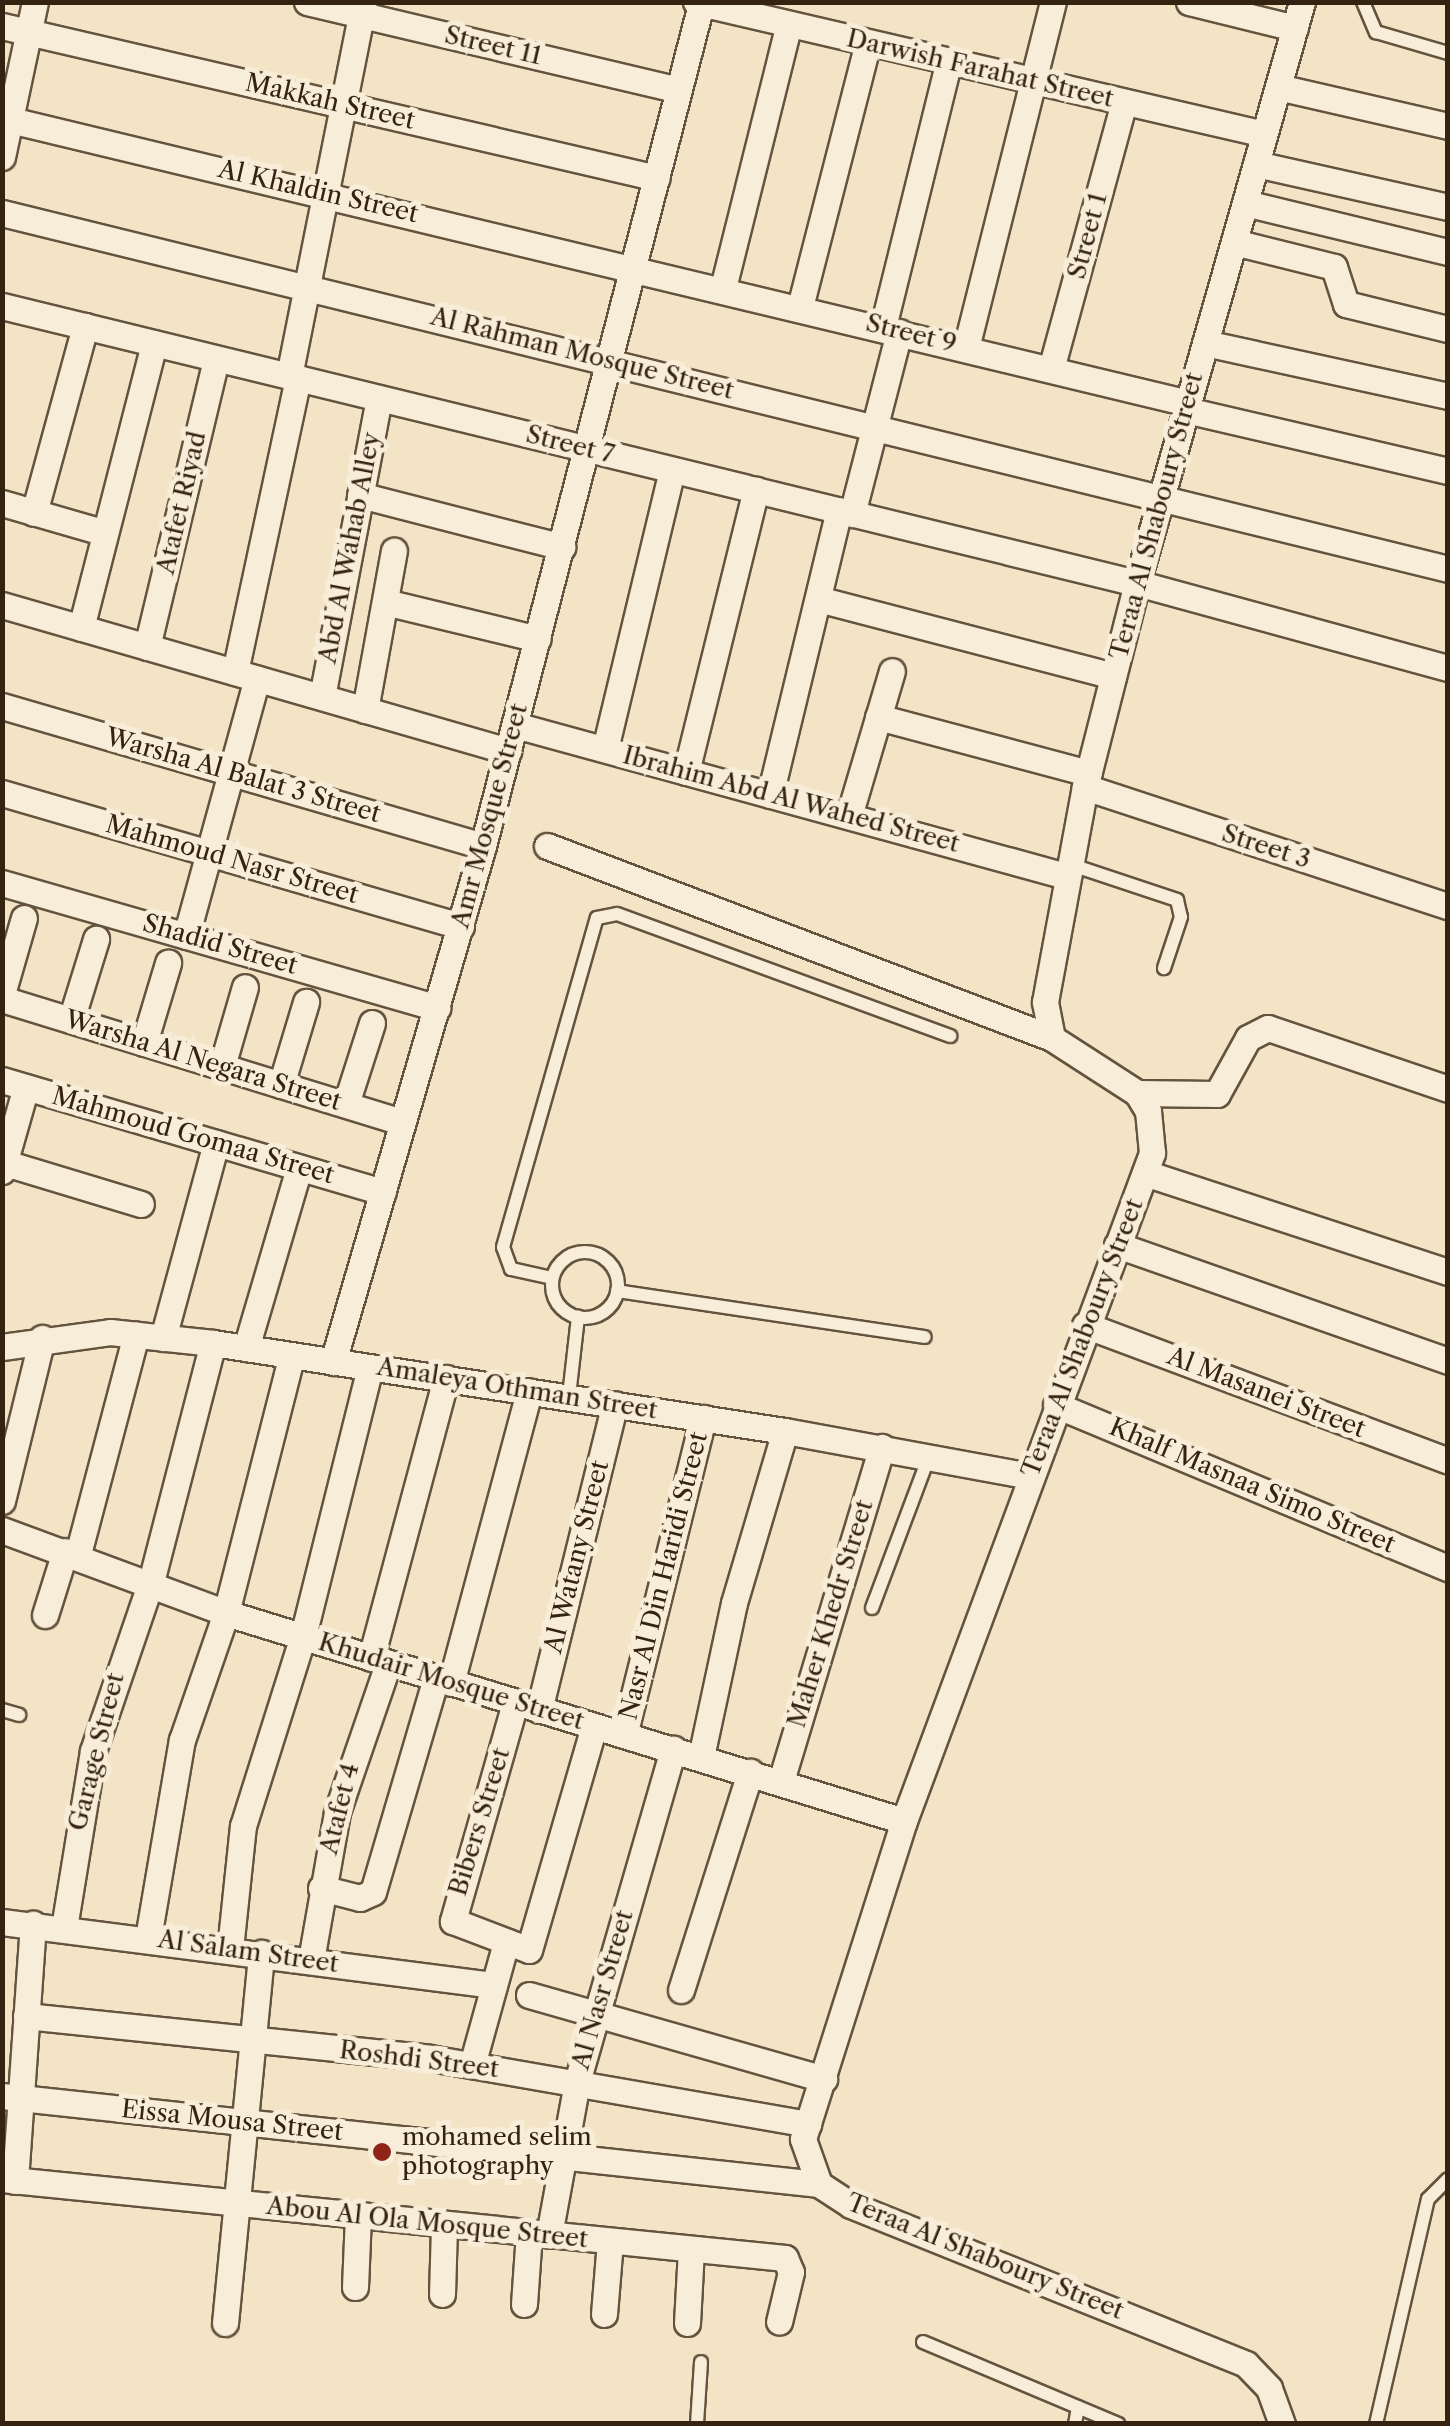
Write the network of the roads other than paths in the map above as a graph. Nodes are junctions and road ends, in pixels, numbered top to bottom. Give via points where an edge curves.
1 (35, 2) edge
2 (307, 2) edge
3 (1053, 2) edge
4 (1189, 2) edge
5 (1302, 2) edge
6 (1363, 2) edge
7 (699, 3) edge
8 (362, 9) edge
9 (761, 9) edge
10 (789, 24) junction
11 (2, 26) edge
12 (1295, 28) junction
13 (28, 32) junction
14 (868, 42) junction
15 (1448, 53) edge
16 (949, 61) junction
17 (1034, 81) junction
18 (1278, 87) junction
19 (679, 90) junction
20 (1124, 102) junction
21 (344, 105) junction
22 (6, 118) edge
23 (1448, 126) edge
24 (1264, 134) junction
25 (2, 157) edge
26 (1256, 164) junction
27 (657, 178) junction
28 (326, 194) junction
29 (1245, 203) junction
30 (1448, 207) edge
31 (2, 213) edge
32 (1234, 242) junction
33 (1448, 252) edge
34 (634, 266) junction
35 (307, 288) junction
36 (723, 288) junction
37 (2, 306) edge
38 (800, 307) junction
39 (85, 326) junction
40 (1448, 328) edge
41 (891, 330) junction
42 (154, 343) junction
43 (1205, 343) junction
44 (966, 348) junction
45 (216, 358) junction
46 (610, 361) junction
47 (1051, 369) junction
48 (294, 377) junction
49 (1448, 396) edge
50 (379, 398) junction
51 (1187, 407) junction
52 (875, 426) junction
53 (587, 449) junction
54 (672, 470) junction
55 (1448, 471) edge
56 (756, 490) junction
57 (360, 496) junction
58 (1162, 496) junction
59 (2, 504) edge
60 (846, 512) junction
61 (34, 513) junction
62 (105, 534) junction
63 (562, 547) junction
64 (394, 551) dead end
65 (1448, 569) edge
66 (1137, 584) junction
67 (818, 599) junction
68 (385, 602) junction
69 (2, 605) edge
70 (81, 628) junction
71 (538, 639) junction
72 (148, 646) junction
73 (1446, 662) edge
74 (892, 671) dead end
75 (246, 675) junction
76 (1113, 676) junction
77 (322, 697) junction
78 (2, 706) edge
79 (365, 710) junction
80 (878, 716) junction
81 (515, 725) junction
82 (605, 749) junction
83 (508, 751) junction
84 (231, 772) junction
85 (686, 772) junction
86 (1087, 780) junction
87 (2, 793) edge
88 (770, 794) junction
89 (848, 816) junction
90 (483, 846) junction
91 (547, 846) dead end
92 (209, 853) junction
93 (1068, 870) junction
94 (2, 883) edge
95 (1448, 906) edge
96 (24, 918) dead end
97 (461, 926) junction
98 (186, 936) junction
99 (96, 939) dead end
100 (168, 963) dead end
101 (1164, 968) dead end
102 (245, 987) dead end
103 (2, 996) edge
104 (306, 1002) dead end
105 (438, 1008) junction
106 (71, 1020) junction
107 (372, 1022) dead end
108 (950, 1036) dead end
109 (1052, 1038) junction
110 (144, 1043) junction
111 (222, 1066) junction
112 (14, 1084) edge
113 (281, 1085) junction
114 (1448, 1090) edge
115 (1137, 1093) junction
116 (346, 1104) junction
117 (404, 1122) junction
118 (216, 1143) junction
119 (3, 1166) edge
120 (298, 1168) junction
121 (1145, 1173) junction
122 (383, 1192) junction
123 (140, 1204) dead end
124 (1117, 1245) junction
125 (1448, 1272) edge
126 (552, 1278) junction
127 (617, 1291) junction
128 (578, 1317) junction
129 (1085, 1324) junction
130 (136, 1335) junction
131 (925, 1337) dead end
132 (42, 1338) junction
133 (163, 1338) junction
134 (213, 1343) junction
135 (2, 1347) edge
136 (246, 1348) junction
137 (292, 1355) junction
138 (1448, 1361) edge
139 (333, 1362) junction
140 (370, 1367) junction
141 (446, 1378) junction
142 (529, 1391) junction
143 (569, 1396) junction
144 (615, 1404) junction
145 (1056, 1405) junction
146 (703, 1418) junction
147 (786, 1431) junction
148 (882, 1448) junction
149 (929, 1456) junction
150 (1448, 1461) edge
151 (1030, 1476) junction
152 (2, 1502) edge
153 (2, 1530) edge
154 (71, 1552) junction
155 (1448, 1568) edge
156 (150, 1582) junction
157 (872, 1608) dead end
158 (226, 1613) junction
159 (46, 1615) dead end
160 (303, 1636) junction
161 (380, 1661) junction
162 (444, 1680) junction
163 (527, 1706) junction
164 (2, 1710) edge
165 (19, 1715) dead end
166 (594, 1726) junction
167 (624, 1735) junction
168 (674, 1749) junction
169 (701, 1757) junction
170 (750, 1772) junction
171 (781, 1781) junction
172 (904, 1820) junction
173 (321, 1888) junction
174 (2, 1922) edge
175 (32, 1924) junction
176 (64, 1928) junction
177 (148, 1938) junction
178 (518, 1946) junction
179 (230, 1949) junction
180 (261, 1954) junction
181 (311, 1960) junction
182 (494, 1986) junction
183 (680, 1990) dead end
184 (529, 1996) dead end
185 (596, 2014) junction
186 (26, 2016) junction
187 (253, 2040) junction
188 (472, 2065) junction
189 (824, 2079) junction
190 (577, 2082) junction
191 (12, 2097) edge
192 (245, 2122) junction
193 (808, 2124) junction
194 (561, 2157) junction
195 (1448, 2179) edge
196 (9, 2180) edge
197 (819, 2184) junction
198 (238, 2204) junction
199 (358, 2216) junction
200 (444, 2224) junction
201 (539, 2234) junction
202 (610, 2242) junction
203 (691, 2250) junction
204 (355, 2288) dead end
205 (442, 2294) dead end
206 (524, 2304) dead end
207 (604, 2314) dead end
208 (779, 2322) dead end
209 (225, 2323) dead end
210 (688, 2323) dead end
211 (923, 2342) dead end
212 (701, 2362) dead end
213 (1078, 2407) junction
214 (697, 2424) edge
215 (1075, 2424) edge
216 (1118, 2424) edge
217 (1282, 2424) edge
218 (1376, 2424) edge

1 - 13 street
2 - 8 street, Street 11
3 - 17 street
4 - 12 street
5 - 12 street, Teraa Al Shaboury Street
6 - 15 lane via 1376,32
7 - 9 street, Darwish Farahat Street
7 - 19 street, Amr Mosque Street
8 - 19 street, Street 11
8 - 21 street
9 - 10 street, Darwish Farahat Street
10 - 14 street, Darwish Farahat Street
10 - 36 street
11 - 13 street, Makkah Street
12 - 18 street, Teraa Al Shaboury Street
13 - 21 street, Makkah Street
13 - 22 street
14 - 16 street, Darwish Farahat Street
14 - 38 street
16 - 17 street, Darwish Farahat Street
16 - 41 street
17 - 20 street, Darwish Farahat Street
17 - 44 street
18 - 23 street
18 - 24 street, Teraa Al Shaboury Street
19 - 27 street, Amr Mosque Street
20 - 24 street, Darwish Farahat Street
20 - 47 street, Street 1
21 - 27 street, Makkah Street
21 - 28 street
22 - 25 street
22 - 28 street, Al Khaldin Street
24 - 26 street, Teraa Al Shaboury Street
26 - 29 street, Teraa Al Shaboury Street
26 - 30 street
27 - 34 street, Amr Mosque Street
28 - 34 street, Al Khaldin Street
28 - 35 street
29 - 32 street, Teraa Al Shaboury Street
29 - 33 street
31 - 35 street, Al Rahman Mosque Street
32 - 40 street via 1334,267 1346,304
32 - 43 street, Teraa Al Shaboury Street
34 - 36 street, Street 9
34 - 46 street, Amr Mosque Street
35 - 46 street, Al Rahman Mosque Street
35 - 48 street
36 - 38 street, Street 9
37 - 39 street, Street 7
38 - 41 street, Street 9
39 - 42 street, Street 7
39 - 61 street
41 - 44 street, Street 9
41 - 52 street
42 - 45 street, Street 7
42 - 62 street
43 - 49 street
43 - 51 street, Teraa Al Shaboury Street
44 - 47 street, Street 9
45 - 48 street, Street 7
45 - 72 street, Atafet Riyad
46 - 52 street, Al Rahman Mosque Street
46 - 53 street, Amr Mosque Street
47 - 51 street, Street 9
48 - 50 street, Street 7
48 - 75 street
50 - 53 street, Street 7
50 - 57 street, Abd Al Wahab Alley
51 - 55 street, Street 9
51 - 58 street, Teraa Al Shaboury Street
52 - 58 street, Al Rahman Mosque Street
52 - 60 street
53 - 54 street, Street 7
53 - 63 street, Amr Mosque Street
54 - 56 street, Street 7
54 - 82 street
56 - 60 street, Street 7
56 - 85 street
57 - 63 street
57 - 77 street, Abd Al Wahab Alley
58 - 65 street, Al Rahman Mosque Street
58 - 66 street, Teraa Al Shaboury Street
59 - 61 street
60 - 66 street, Street 7
60 - 67 street
61 - 62 street
62 - 70 street
63 - 71 street, Amr Mosque Street
64 - 68 street
66 - 73 street, Street 7
66 - 76 street, Teraa Al Shaboury Street
67 - 76 street
67 - 88 street
68 - 71 street
68 - 79 street
69 - 70 street
70 - 72 street
71 - 81 street, Amr Mosque Street
72 - 75 street
74 - 80 street
75 - 77 street
75 - 84 street
76 - 86 street, Teraa Al Shaboury Street
77 - 79 street
78 - 84 street, Warsha Al Balat 3 Street
79 - 83 street
80 - 86 street, Street 3
80 - 89 street
81 - 82 street, Ibrahim Abd Al Wahed Street
81 - 83 street, Amr Mosque Street
82 - 85 street, Ibrahim Abd Al Wahed Street
83 - 90 street, Amr Mosque Street
84 - 90 street, Warsha Al Balat 3 Street
84 - 92 street
85 - 88 street, Ibrahim Abd Al Wahed Street
86 - 93 street, Teraa Al Shaboury Street
86 - 95 street, Street 3
87 - 92 street, Mahmoud Nasr Street
88 - 89 street, Ibrahim Abd Al Wahed Street
89 - 93 street, Ibrahim Abd Al Wahed Street
90 - 97 street, Amr Mosque Street
91 - 109 street
92 - 97 street, Mahmoud Nasr Street
92 - 98 street
93 - 101 lane via 1176,900 1181,917
93 - 109 street, Teraa Al Shaboury Street via 1045,1002
94 - 98 street, Shadid Street
96 - 103 street
97 - 105 street, Amr Mosque Street
98 - 105 street, Shadid Street
99 - 106 street
100 - 110 street
102 - 111 street
103 - 106 street, Warsha Al Negara Street
104 - 113 street
105 - 117 street, Amr Mosque Street
106 - 110 street, Warsha Al Negara Street
107 - 116 street
108 - 126 lane via 617,914 597,918 503,1248 511,1269
109 - 115 street
110 - 111 street, Warsha Al Negara Street
111 - 113 street, Warsha Al Negara Street
112 - 118 street, Mahmoud Gomaa Street
112 - 119 street
113 - 116 street, Warsha Al Negara Street
114 - 115 street via 1268,1028 1248,1038 1218,1094
115 - 121 street, Teraa Al Shaboury Street via 1152,1132
116 - 117 street, Warsha Al Negara Street
117 - 122 street, Amr Mosque Street
118 - 120 street, Mahmoud Gomaa Street
118 - 133 street
119 - 123 street
120 - 122 street, Mahmoud Gomaa Street
120 - 136 street
121 - 124 street, Teraa Al Shaboury Street
121 - 125 street
122 - 139 street, Amr Mosque Street
124 - 129 street, Teraa Al Shaboury Street
124 - 138 street
126 - 127 lane via 571,1254 591,1252 614,1271
126 - 128 lane via 560,1307
127 - 128 lane via 598,1314
127 - 131 lane
128 - 143 lane
129 - 145 street, Teraa Al Shaboury Street
129 - 150 street, Al Masanei Street
130 - 132 street, Amaleya Othman Street
130 - 133 street, Amaleya Othman Street
130 - 154 street
132 - 135 street, Amaleya Othman Street
132 - 152 street
133 - 134 street, Amaleya Othman Street
134 - 136 street, Amaleya Othman Street
134 - 156 street, Garage Street
136 - 137 street, Amaleya Othman Street
137 - 139 street, Amaleya Othman Street
137 - 158 street
139 - 140 street, Amaleya Othman Street
140 - 141 street, Amaleya Othman Street
140 - 160 street
141 - 142 street, Amaleya Othman Street
141 - 161 street, Atafet 4
142 - 143 street, Amaleya Othman Street
142 - 162 street
143 - 144 street, Amaleya Othman Street
144 - 146 street, Amaleya Othman Street
144 - 163 street, Al Watany Street
145 - 151 street, Teraa Al Shaboury Street
145 - 155 street, Khalf Masnaa Simo Street
146 - 147 street, Amaleya Othman Street
146 - 167 street, Nasr Al Din Haridi Street
147 - 148 street, Amaleya Othman Street
147 - 169 street via 734,1603
148 - 149 street, Amaleya Othman Street
148 - 171 street, Maher Khedr Street
149 - 151 street, Amaleya Othman Street
149 - 157 lane
151 - 172 street, Teraa Al Shaboury Street
153 - 154 street, Khudair Mosque Street
154 - 156 street, Khudair Mosque Street
154 - 159 street
156 - 158 street, Khudair Mosque Street
156 - 176 street, Garage Street via 93,1751
158 - 160 street, Khudair Mosque Street
158 - 177 street via 174,1772
160 - 161 street, Khudair Mosque Street
160 - 179 street via 243,1826
161 - 162 street, Khudair Mosque Street
161 - 173 street, Atafet 4
162 - 163 street, Khudair Mosque Street
162 - 173 street via 372,1892 360,1898
163 - 166 street, Khudair Mosque Street
163 - 178 street, Bibers Street via 453,1915 458,1926
164 - 165 lane
166 - 167 street, Khudair Mosque Street
166 - 178 street
167 - 168 street, Khudair Mosque Street
168 - 169 street, Khudair Mosque Street
168 - 185 street, Al Nasr Street
169 - 170 street, Khudair Mosque Street
170 - 171 street, Khudair Mosque Street
170 - 183 street
171 - 172 street, Khudair Mosque Street
172 - 189 street, Teraa Al Shaboury Street
173 - 181 street, Atafet 4
174 - 175 street, Al Salam Street
175 - 176 street, Al Salam Street
175 - 186 street
176 - 177 street, Al Salam Street
177 - 179 street, Al Salam Street
178 - 182 street
179 - 180 street, Al Salam Street
180 - 181 street, Al Salam Street
180 - 187 street
181 - 182 street, Al Salam Street
182 - 188 street
184 - 185 street
185 - 189 street
185 - 190 street, Al Nasr Street
186 - 187 street, Roshdi Street
186 - 191 street
187 - 188 street, Roshdi Street
187 - 192 street
188 - 190 street, Roshdi Street
189 - 193 street, Teraa Al Shaboury Street
190 - 193 street, Roshdi Street
190 - 194 street, Al Nasr Street
191 - 192 street, Eissa Mousa Street
191 - 196 street
192 - 194 street, Eissa Mousa Street
192 - 198 street
193 - 197 street, Teraa Al Shaboury Street via 805,2158
194 - 197 street, Eissa Mousa Street
194 - 201 street, Al Nasr Street
195 - 218 lane via 1428,2199
196 - 198 street, Abou Al Ola Mosque Street
197 - 217 street, Teraa Al Shaboury Street via 851,2205 1246,2364 1269,2388
198 - 199 street, Abou Al Ola Mosque Street
198 - 209 street
199 - 200 street, Abou Al Ola Mosque Street
199 - 204 street
200 - 201 street, Abou Al Ola Mosque Street
200 - 205 street
201 - 202 street, Abou Al Ola Mosque Street
201 - 206 street
202 - 203 street, Abou Al Ola Mosque Street
202 - 207 street
203 - 208 street, Abou Al Ola Mosque Street via 785,2258 791,2272
203 - 210 street
211 - 213 lane
212 - 214 lane
213 - 215 lane
213 - 216 lane

